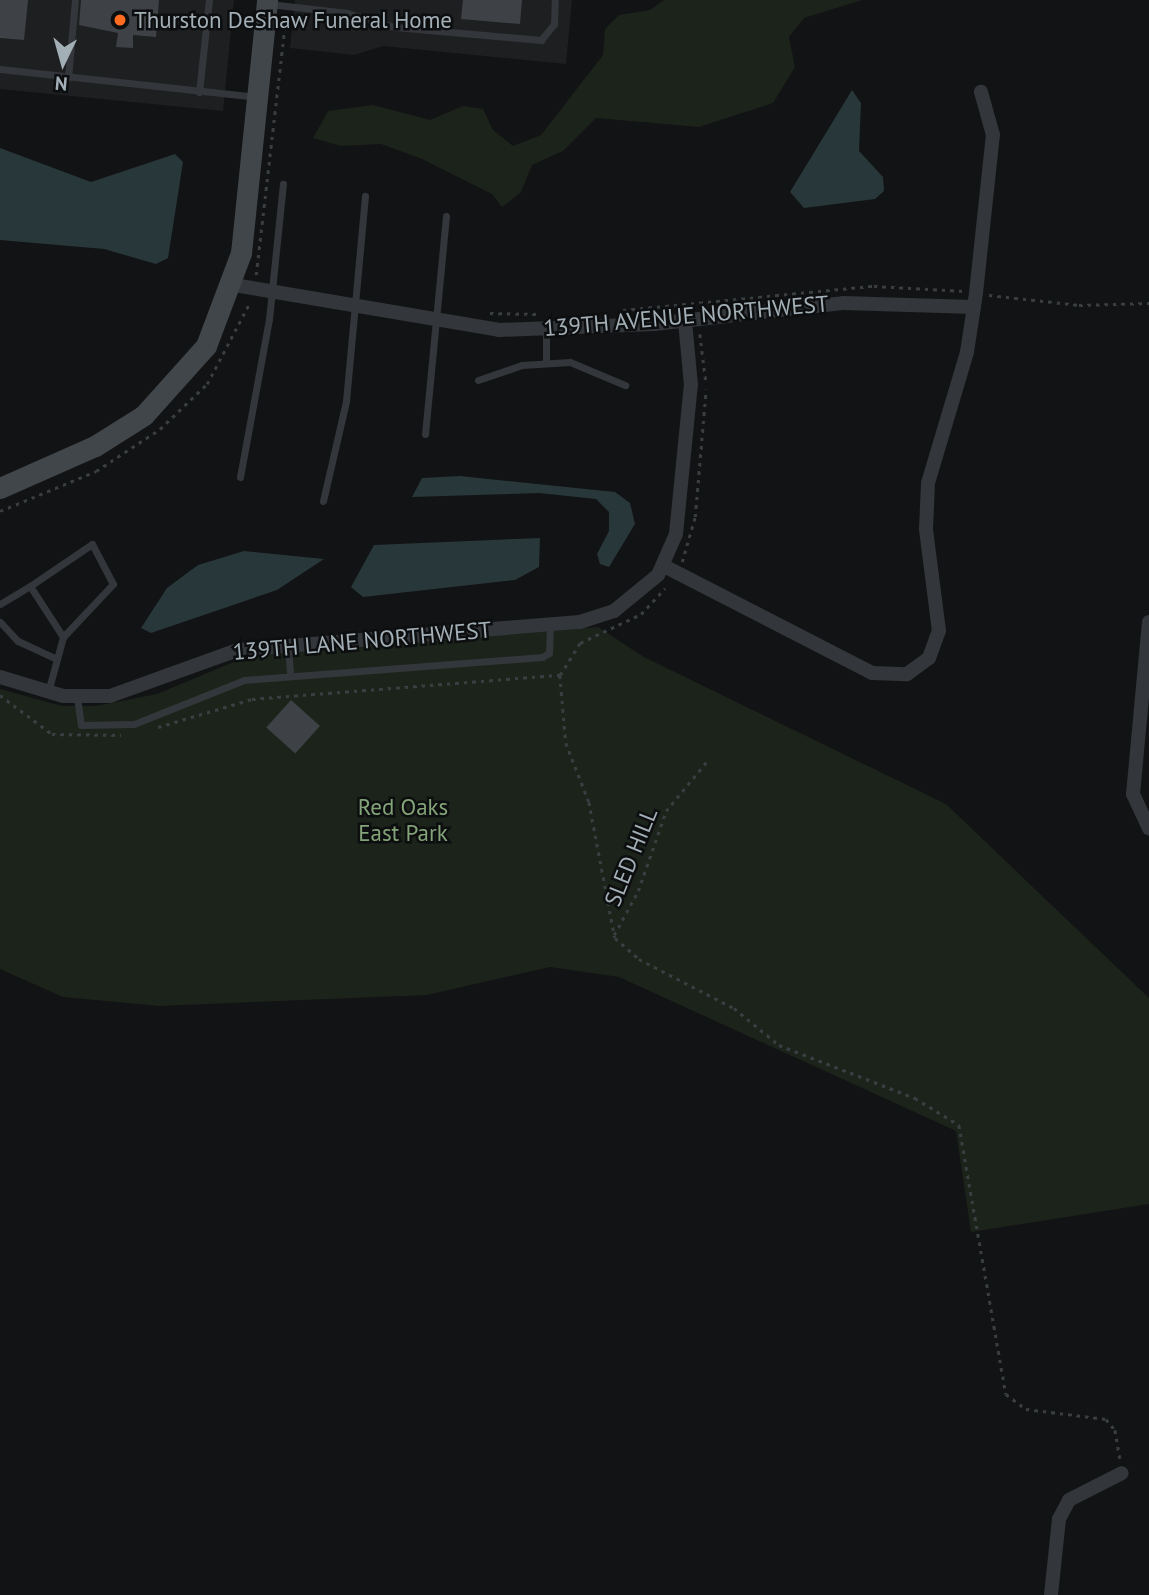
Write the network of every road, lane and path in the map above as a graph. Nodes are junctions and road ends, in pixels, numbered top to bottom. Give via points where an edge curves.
1 (75, 0) edge
2 (209, 0) edge
3 (555, 0) edge
4 (267, 2) edge
5 (285, 26) dead end
6 (0, 69) edge
7 (68, 78) junction
8 (199, 92) junction
9 (981, 92) dead end
10 (257, 97) junction
11 (283, 184) dead end
12 (365, 196) dead end
13 (446, 216) dead end
14 (274, 278) junction
15 (234, 285) junction
16 (963, 291) dead end
17 (272, 295) junction
18 (989, 295) dead end
19 (1149, 303) edge
20 (974, 307) junction
21 (354, 310) junction
22 (611, 311) dead end
23 (484, 313) dead end
24 (548, 314) dead end
25 (685, 321) junction
26 (437, 323) junction
27 (546, 330) junction
28 (546, 362) junction
29 (478, 380) dead end
30 (625, 385) dead end
31 (425, 434) dead end
32 (240, 477) dead end
33 (0, 488) edge
34 (323, 501) dead end
35 (664, 566) junction
36 (30, 586) junction
37 (0, 604) edge
38 (0, 622) edge
39 (1149, 622) edge
40 (550, 625) junction
41 (64, 637) junction
42 (288, 644) junction
43 (54, 658) junction
44 (290, 673) junction
45 (560, 675) dead end
46 (0, 677) edge
47 (48, 693) junction
48 (77, 697) junction
49 (708, 760) dead end
50 (1149, 828) edge
51 (614, 935) junction
52 (1122, 1474) joint
53 (1051, 1595) edge

1 - 7 lane
2 - 8 lane
3 - 4 lane via 554,24 541,40 395,27 347,13
4 - 10 street
5 - 14 path via 256,274
6 - 7 lane
7 - 8 lane
8 - 10 lane
9 - 20 street via 993,135
10 - 15 street
11 - 14 lane
12 - 21 lane
13 - 26 lane
14 - 17 lane
15 - 17 street, 139TH AVENUE NORTHWEST
15 - 33 street via 206,346 144,415 78,455
16 - 22 path via 874,285
17 - 21 street, 139TH AVENUE NORTHWEST
17 - 32 lane
18 - 19 path via 1079,304
20 - 25 street, 139TH AVENUE NORTHWEST via 857,302
20 - 35 street via 932,460 926,529 939,631 933,652 916,669 872,673
21 - 26 street, 139TH AVENUE NORTHWEST
21 - 34 lane via 346,401
23 - 24 path
25 - 27 street, 139TH AVENUE NORTHWEST
25 - 35 street via 691,400 676,534
26 - 27 street, 139TH AVENUE NORTHWEST
26 - 31 lane
27 - 28 lane
28 - 29 lane
28 - 30 lane via 583,365
35 - 40 street, 139TH LANE NORTHWEST via 643,592 598,618
36 - 37 lane
36 - 41 lane
36 - 41 lane via 85,544 92,544 111,569 113,584
38 - 43 lane via 18,641
39 - 50 street via 1133,777 1139,815
40 - 42 street, 139TH LANE NORTHWEST
40 - 44 lane via 549,653 542,657
41 - 43 lane
42 - 44 lane
42 - 48 street, 139TH LANE NORTHWEST via 220,653 131,692
43 - 47 lane
44 - 48 lane via 222,687 172,713 134,724 81,724
45 - 51 path via 566,743 589,802
46 - 47 street, 139TH LANE NORTHWEST
47 - 48 street, 139TH LANE NORTHWEST
49 - 51 path, SLED HILL via 671,801
51 - 52 path via 639,959 723,1001 779,1045 915,1098 959,1125 1006,1394 1026,1409 1112,1423
52 - 53 street via 1069,1500 1059,1519

